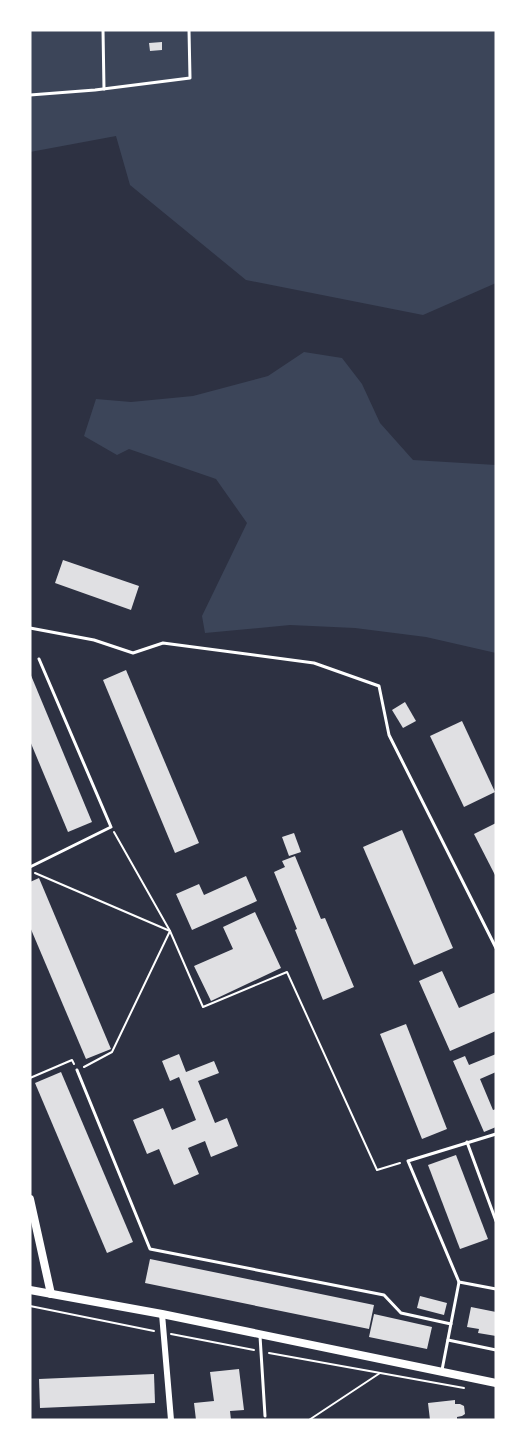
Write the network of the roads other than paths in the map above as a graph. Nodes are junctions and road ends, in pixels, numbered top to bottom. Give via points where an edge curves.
1 (103, 30) edge
2 (189, 30) edge
3 (104, 89) junction
4 (30, 95) edge
5 (30, 628) edge
6 (39, 659) dead end
7 (30, 869) edge
8 (496, 948) edge
9 (77, 1070) road end
10 (496, 1134) edge
11 (467, 1142) junction
12 (30, 1199) edge
13 (496, 1221) edge
14 (459, 1282) junction
15 (496, 1289) edge
16 (30, 1290) edge
17 (51, 1294) junction
18 (162, 1314) junction
19 (451, 1324) junction
20 (260, 1335) junction
21 (448, 1340) junction
22 (496, 1350) edge
23 (442, 1372) junction
24 (496, 1383) edge
25 (265, 1416) dead end
26 (171, 1420) edge

1 - 3 lane
2 - 3 lane via 190,78
3 - 4 lane
5 - 8 lane via 94,640 133,653 163,643 314,663 379,686 389,735
6 - 7 lane via 111,827
9 - 19 lane via 150,1249 384,1295 401,1313
10 - 11 lane
11 - 13 lane
11 - 14 lane via 408,1161
12 - 17 street
14 - 15 lane
14 - 19 lane
16 - 17 street
17 - 18 street
18 - 20 street
18 - 26 street
19 - 21 lane
20 - 23 street
20 - 25 lane
21 - 22 lane
21 - 23 lane
23 - 24 street

